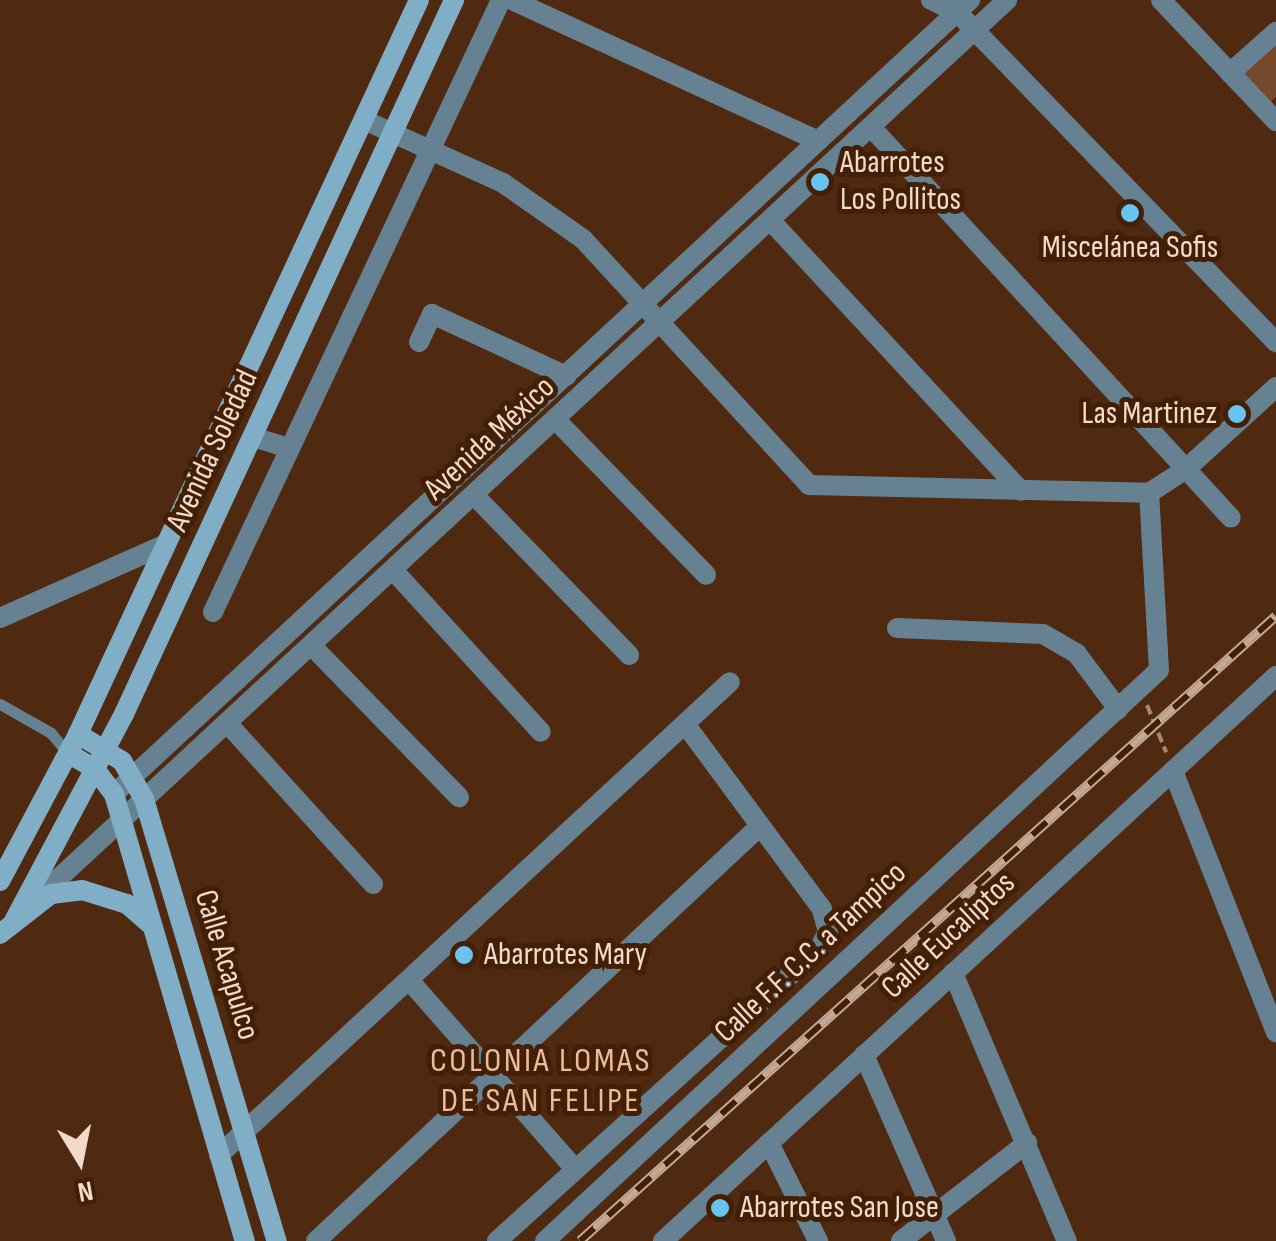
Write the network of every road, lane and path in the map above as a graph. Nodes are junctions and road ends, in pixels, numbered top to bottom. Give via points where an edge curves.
1 (419, 0) edge
2 (454, 0) edge
3 (501, 0) edge
4 (512, 0) edge
5 (931, 0) edge
6 (1007, 0) edge
7 (1161, 0) edge
8 (964, 6) edge
9 (975, 30) junction
10 (1276, 32) edge
11 (1230, 72) junction
12 (1273, 112) edge
13 (364, 120) junction
14 (870, 127) junction
15 (392, 132) junction
16 (818, 141) junction
17 (430, 149) junction
18 (770, 220) junction
19 (646, 301) junction
20 (663, 320) junction
21 (420, 342) dead end
22 (1276, 342) edge
23 (566, 376) junction
24 (1276, 386) edge
25 (555, 419) junction
26 (253, 436) junction
27 (289, 448) junction
28 (1186, 469) junction
29 (1021, 491) junction
30 (1149, 493) junction
31 (474, 495) junction
32 (1232, 518) dead end
33 (162, 546) junction
34 (393, 570) junction
35 (706, 575) dead end
36 (213, 612) dead end
37 (0, 618) edge
38 (898, 628) dead end
39 (312, 646) junction
40 (629, 655) dead end
41 (1276, 676) edge
42 (730, 682) dead end
43 (1140, 690) junction
44 (0, 704) edge
45 (1118, 709) junction
46 (228, 724) junction
47 (685, 724) junction
48 (51, 732) junction
49 (541, 732) dead end
50 (78, 734) junction
51 (105, 750) junction
52 (68, 753) junction
53 (95, 770) junction
54 (1173, 770) junction
55 (133, 777) junction
56 (114, 794) junction
57 (459, 798) dead end
58 (144, 800) junction
59 (122, 818) junction
60 (758, 828) junction
61 (7, 849) edge
62 (0, 881) edge
63 (374, 884) dead end
64 (152, 926) junction
65 (5, 931) edge
66 (954, 973) junction
67 (409, 980) junction
68 (1276, 1032) edge
69 (864, 1055) junction
70 (494, 1078) junction
71 (245, 1132) junction
72 (1027, 1143) junction
73 (769, 1144) junction
74 (219, 1155) junction
75 (574, 1168) junction
76 (936, 1214) junction
77 (672, 1237) edge
78 (245, 1241) edge
79 (277, 1241) edge
80 (316, 1241) edge
81 (497, 1241) edge
82 (545, 1241) edge
83 (818, 1241) edge
84 (901, 1241) edge
85 (946, 1241) edge
86 (1066, 1241) edge

1 - 13 street, Avenida Soledad
2 - 15 street, Avenida Soledad
3 - 17 street
4 - 16 street
5 - 8 street
6 - 9 street, Avenida México
7 - 11 street
8 - 9 street
8 - 16 street, Avenida México
9 - 14 street, Avenida México
9 - 22 street
10 - 11 street
11 - 12 street
13 - 15 street
13 - 33 street, Avenida Soledad
14 - 18 street, Avenida México
14 - 28 street
15 - 17 street
15 - 26 street, Avenida Soledad
16 - 19 street, Avenida México
17 - 19 street via 546,211
17 - 27 street
18 - 20 street, Avenida México
18 - 29 street
19 - 20 street
19 - 23 street, Avenida México
20 - 25 street, Avenida México
20 - 29 street via 809,485
21 - 23 street via 432,314
23 - 55 street, Avenida México
24 - 28 street
25 - 31 street, Avenida México
25 - 35 street
26 - 27 street
26 - 51 street, Avenida Soledad
27 - 36 street
28 - 30 street
28 - 32 street
29 - 30 street
30 - 43 street via 1158,670
31 - 34 street, Avenida México
31 - 40 street
33 - 37 street
33 - 50 street, Avenida Soledad
34 - 39 street, Avenida México
34 - 49 street
38 - 45 street via 1044,634 1077,654
39 - 46 street, Avenida México
39 - 57 street
41 - 54 street, Calle Eucaliptos
42 - 47 street
43 - 45 street, Calle F.F. C.C. a Tampico
43 - 54 path
44 - 48 lane
45 - 82 street, Calle F.F. C.C. a Tampico
46 - 58 street, Avenida México
46 - 63 street
47 - 60 street
47 - 67 street
48 - 50 lane
48 - 52 lane
50 - 51 street, Calle Acapulco
50 - 52 street, Avenida Soledad
51 - 53 street, Avenida Soledad
51 - 55 street, Calle Acapulco
52 - 53 street, Calle Acapulco
52 - 61 street, Avenida Soledad
53 - 56 street, Calle Acapulco
53 - 65 street, Avenida Soledad
54 - 66 street, Calle Eucaliptos
54 - 68 street
55 - 56 street, Avenida México
55 - 58 street, Calle Acapulco
56 - 59 street, Calle Acapulco
58 - 59 street, Avenida México
58 - 71 street, Calle Acapulco
59 - 64 street, Calle Acapulco
59 - 65 street, Avenida México
60 - 70 street
60 - 75 street via 822,909 828,932 819,949
61 - 62 street, Avenida Soledad
64 - 65 street via 127,904 82,890 51,894
64 - 74 street, Calle Acapulco
66 - 69 street, Calle Eucaliptos
66 - 72 street
67 - 70 street
67 - 71 street
69 - 73 street, Calle Eucaliptos
69 - 76 street
70 - 75 street
70 - 80 street
71 - 74 street
71 - 79 street, Calle Acapulco
72 - 76 street
72 - 86 street
73 - 77 street, Calle Eucaliptos
73 - 83 street
74 - 78 street, Calle Acapulco
75 - 81 street
76 - 84 street
76 - 85 street

